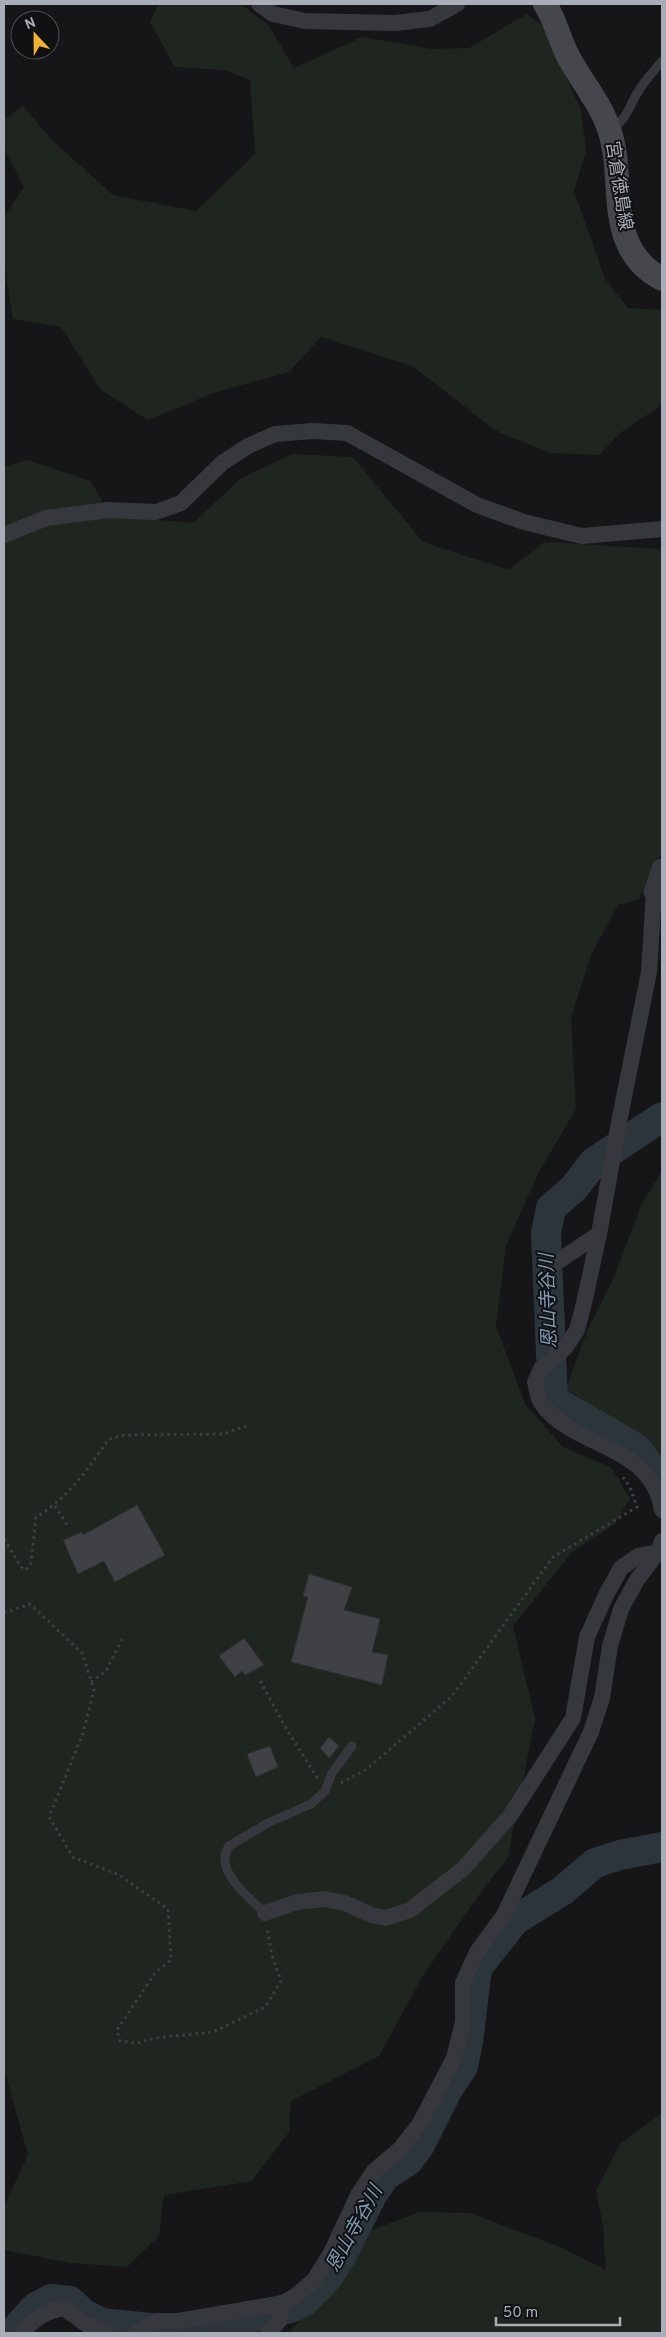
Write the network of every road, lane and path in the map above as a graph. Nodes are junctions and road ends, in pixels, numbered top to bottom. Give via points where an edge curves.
1 (259, 4) edge
2 (457, 4) edge
3 (545, 4) edge
4 (662, 60) edge
5 (609, 129) junction
6 (662, 279) edge
7 (662, 529) edge
8 (4, 535) edge
9 (662, 869) edge
10 (654, 892) joint
11 (600, 1234) junction
12 (557, 1262) dead end
13 (247, 1426) dead end
14 (619, 1472) dead end
15 (55, 1506) junction
16 (662, 1510) edge
17 (68, 1526) dead end
18 (4, 1538) edge
19 (660, 1546) edge
20 (4, 1613) edge
21 (122, 1639) dead end
22 (260, 1681) dead end
23 (92, 1682) junction
24 (352, 1746) dead end
25 (325, 1791) junction
26 (264, 1913) junction
27 (283, 2304) junction
28 (22, 2333) edge
29 (106, 2333) edge
30 (136, 2333) edge
31 (268, 2333) edge

1 - 2 street via 273,14 305,21 395,23 430,19
3 - 5 main road, 宮倉徳島線 via 568,56 599,106
4 - 5 lane via 637,93 631,108 617,126
5 - 6 main road, 宮倉徳島線 via 623,229 634,257 649,272
7 - 8 street via 582,536 524,522 477,505 347,433 313,431 275,434 248,446 222,463 181,503 156,512 108,510 46,518
9 - 10 street
10 - 11 street via 649,972
11 - 12 street
11 - 16 street via 577,1330 565,1348 541,1369 535,1382 540,1402 560,1423 628,1457 650,1480
13 - 15 path via 223,1434 124,1435 109,1439 81,1479
14 - 25 path via 630,1487 637,1507 553,1558 452,1696 367,1768
15 - 17 path
15 - 18 path via 36,1517 31,1562 26,1570 21,1568
19 - 26 street via 621,1568 587,1637 573,1718 510,1816 463,1869 410,1910 386,1918 324,1899 298,1902
19 - 27 street via 621,1609 610,1646 602,1698 591,1732 504,1915 478,1952 464,1983 463,2022 454,2058 419,2126 399,2150 374,2171 358,2196 331,2253 314,2280
20 - 23 path via 30,1604 82,1653
21 - 23 path via 106,1671
22 - 25 path
23 - 26 path via 94,1690 83,1733 49,1817 73,1857 119,1875 168,1909 171,1960 155,1973 117,2030 120,2041 137,2043 213,2032 265,2008 280,1981
24 - 25 lane via 332,1773
25 - 26 lane via 311,1804 268,1823 229,1846 224,1858 228,1870 247,1898
27 - 30 street via 179,2321 158,2321
27 - 31 street via 279,2321
28 - 29 street via 34,2319 50,2310 64,2308

